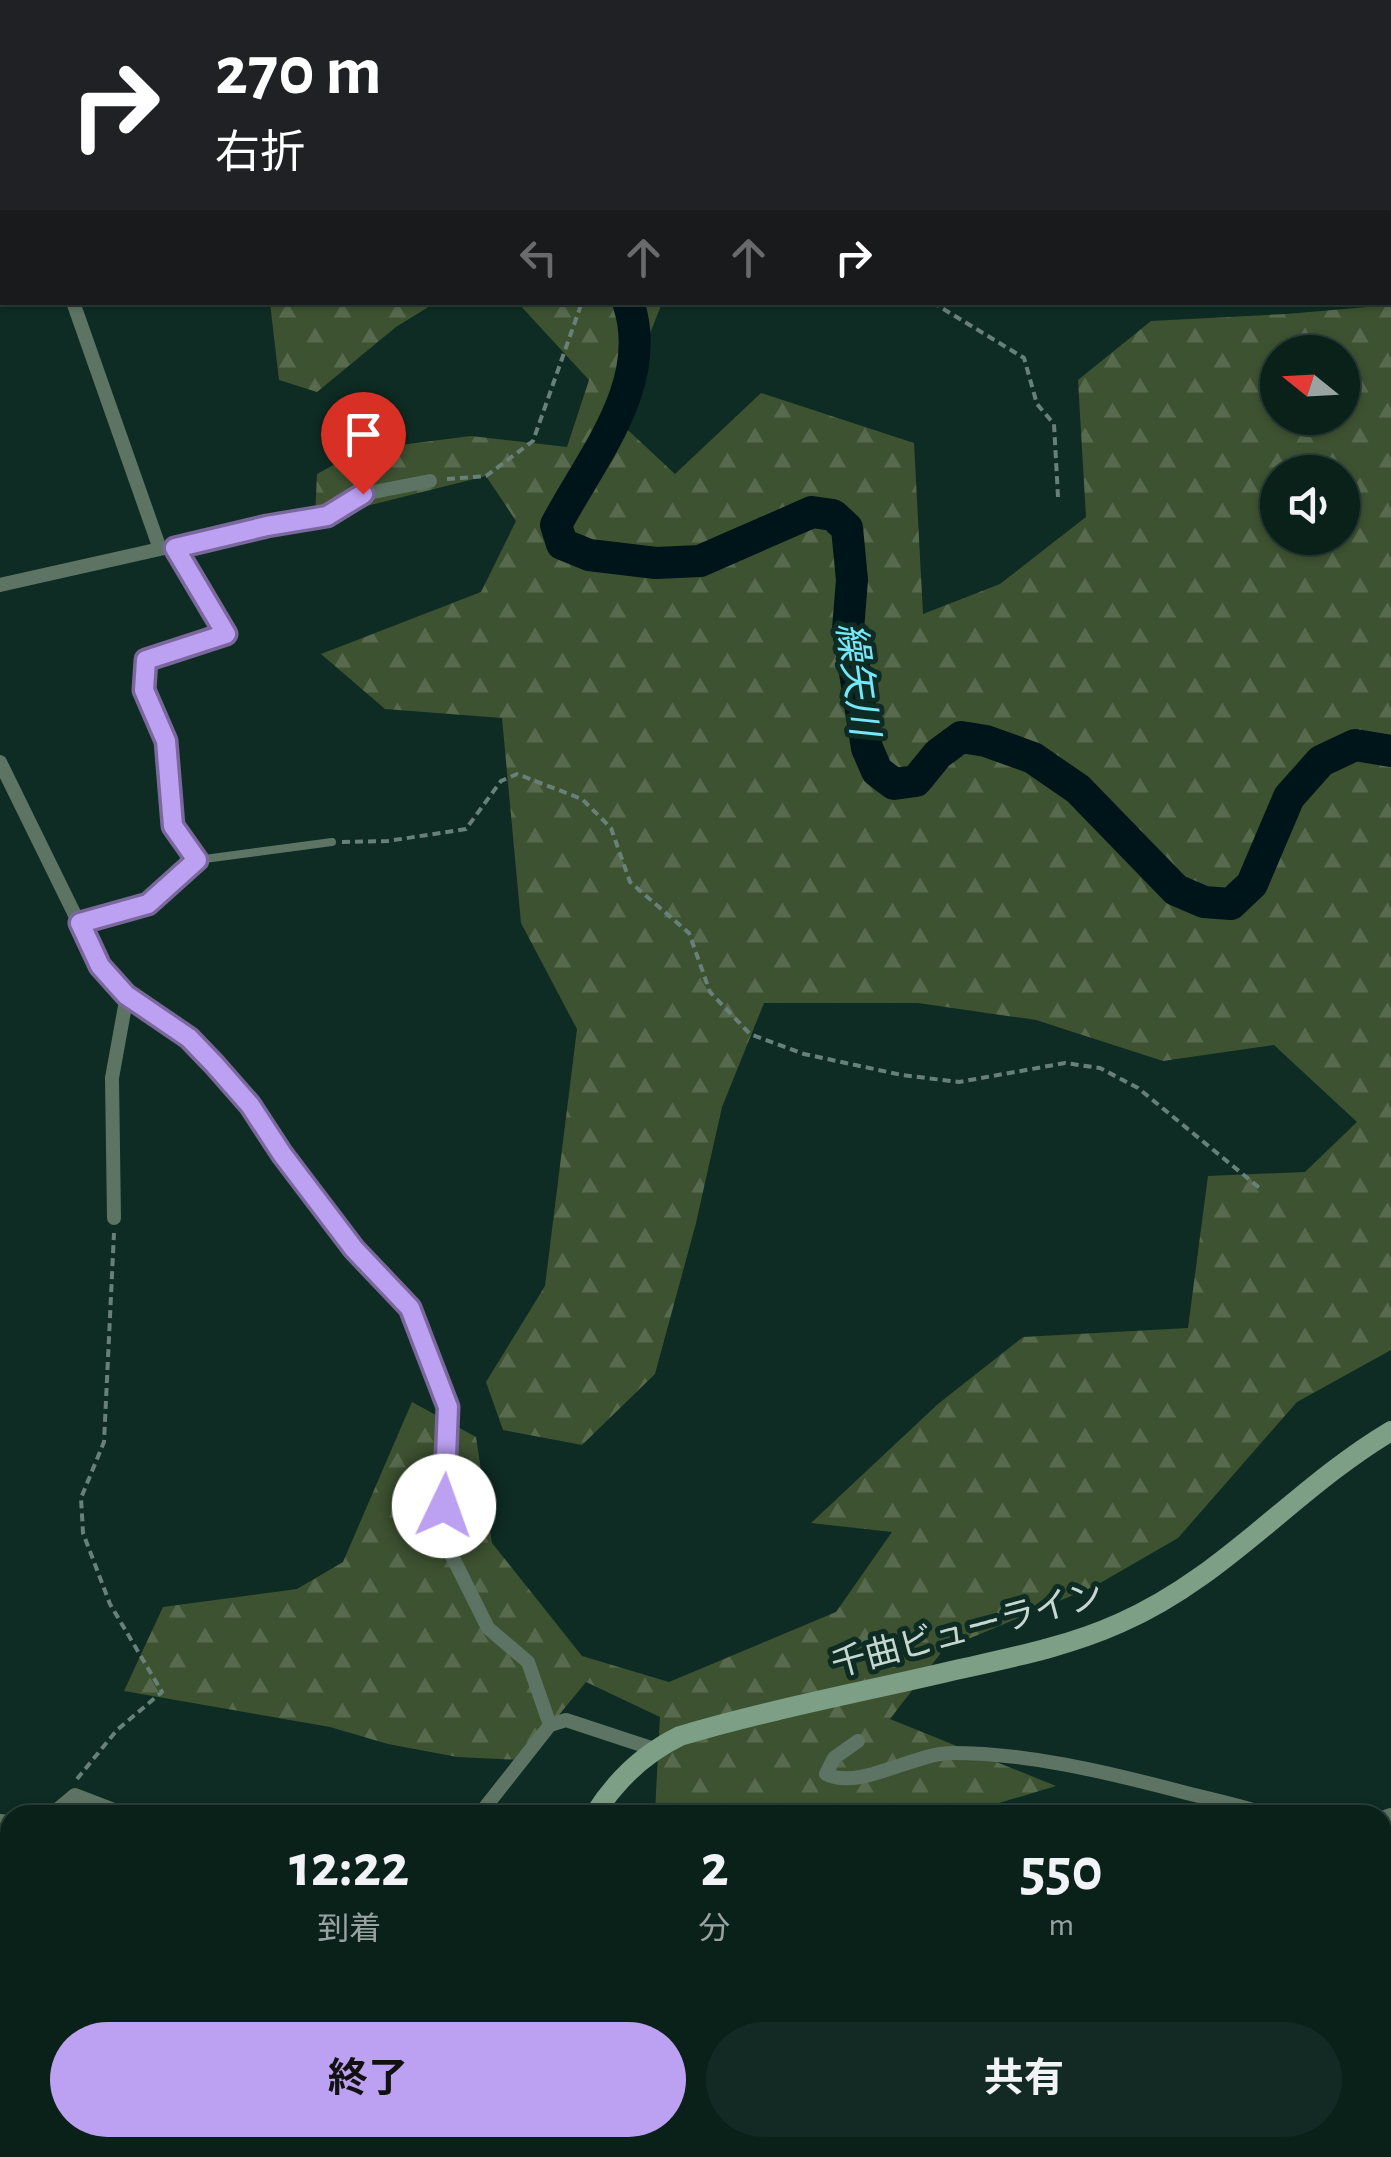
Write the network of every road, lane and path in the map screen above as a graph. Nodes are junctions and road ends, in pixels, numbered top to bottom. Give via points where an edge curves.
1 (74, 305) edge
2 (581, 305) edge
3 (937, 305) edge
4 (430, 480) joint
5 (1058, 497) dead end
6 (167, 549) junction
7 (0, 586) edge
8 (0, 762) edge
9 (332, 842) joint
10 (197, 860) junction
11 (80, 923) junction
12 (126, 995) junction
13 (1262, 1190) dead end
14 (114, 1218) joint
15 (1391, 1431) edge
16 (550, 1726) junction
17 (858, 1741) dead end
18 (654, 1748) junction
19 (71, 1786) dead end
20 (63, 1805) edge
21 (101, 1805) edge
22 (488, 1805) edge
23 (602, 1805) edge
24 (1230, 1805) edge

1 - 6 street
2 - 4 path via 533,441 486,476
3 - 5 path via 1024,358 1037,404 1054,424
4 - 6 street via 363,494 327,516
6 - 7 street
6 - 10 lane via 226,634 146,660 144,690 166,741 173,826
8 - 11 street
9 - 10 lane
9 - 13 path via 466,829 501,782 516,774 582,799 611,828 630,882 689,932 710,992 750,1034 804,1054 959,1082 1065,1063 1100,1068 1138,1088
10 - 11 lane via 148,904
11 - 12 street via 100,966
12 - 14 street via 112,1078
12 - 16 street via 189,1038 214,1064 354,1249 410,1308 448,1407 444,1506 452,1556 488,1628 528,1662
14 - 19 path via 104,1442 81,1498 83,1533 110,1604 162,1692 117,1730
15 - 18 street, 千曲ビューライン via 1214,1570 1120,1623 1034,1652 711,1727
16 - 18 street via 566,1720
16 - 22 street
17 - 24 street via 834,1758 826,1774 862,1777 947,1752 1001,1756 1114,1774
18 - 23 street, 千曲ビューライン
20 - 21 street via 75,1795

